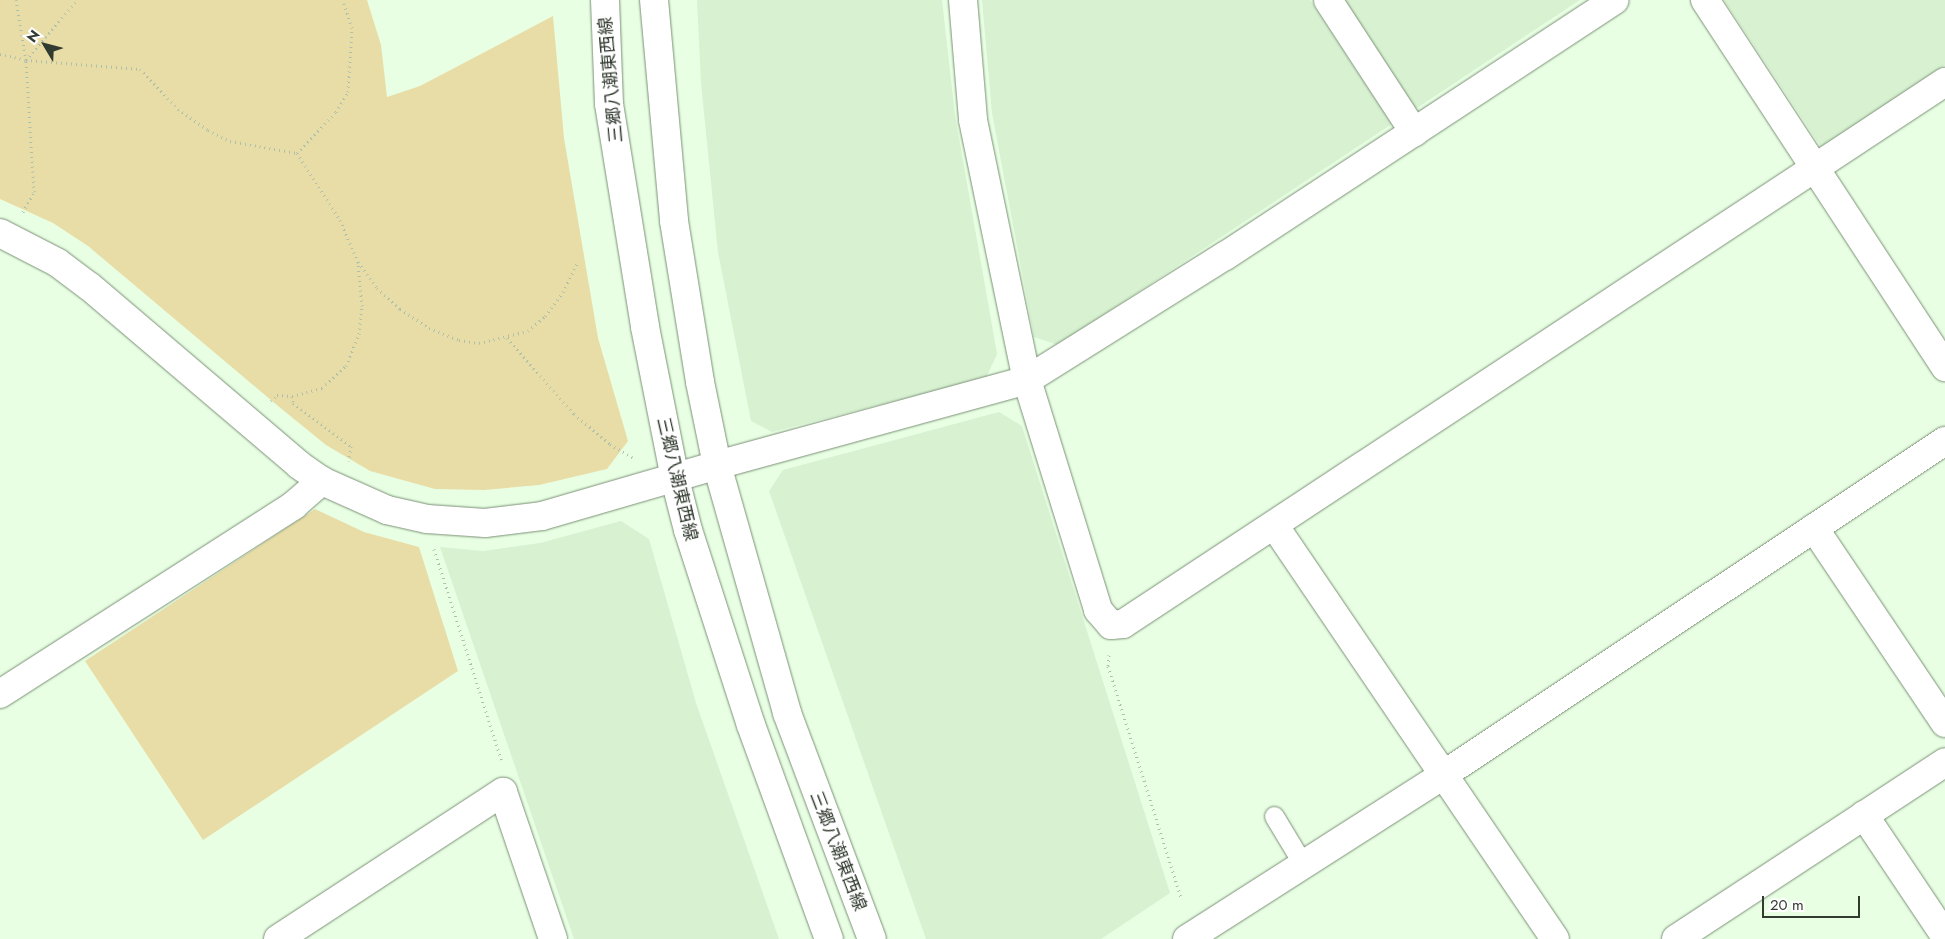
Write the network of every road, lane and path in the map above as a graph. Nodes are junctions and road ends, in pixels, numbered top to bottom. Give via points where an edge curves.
1 (16, 0) edge
2 (77, 0) edge
3 (343, 0) edge
4 (605, 0) edge
5 (654, 0) edge
6 (963, 0) edge
7 (1328, 0) edge
8 (1614, 0) edge
9 (1705, 0) edge
10 (0, 54) edge
11 (26, 60) junction
12 (1945, 82) edge
13 (1414, 132) junction
14 (297, 154) junction
15 (1814, 169) junction
16 (21, 216) dead end
17 (0, 233) edge
18 (578, 261) dead end
19 (358, 262) junction
20 (507, 338) junction
21 (1945, 367) edge
22 (1027, 380) junction
23 (292, 396) junction
24 (267, 404) dead end
25 (1945, 442) edge
26 (634, 458) dead end
27 (346, 465) dead end
28 (717, 465) junction
29 (675, 479) junction
30 (322, 481) junction
31 (1274, 525) junction
32 (1814, 528) junction
33 (432, 545) dead end
34 (1112, 625) junction
35 (0, 694) edge
36 (1945, 723) edge
37 (1945, 762) edge
38 (1443, 775) junction
39 (504, 792) junction
40 (1864, 815) junction
41 (1274, 816) dead end
42 (1303, 864) junction
43 (1181, 898) dead end
44 (1945, 936) edge
45 (278, 939) edge
46 (554, 939) edge
47 (829, 939) edge
48 (872, 939) edge
49 (1187, 939) edge
50 (1555, 939) edge
51 (1676, 939) edge

1 - 11 path
2 - 11 path
3 - 14 path via 352,28 348,92 336,112 314,131
4 - 29 street, 三郷八潮東西線 via 609,104
5 - 28 street, 三郷八潮東西線 via 674,221
6 - 22 street via 973,120
7 - 13 street
8 - 13 street
9 - 15 street
10 - 11 path
11 - 14 path via 140,70 178,109 208,130 230,141
11 - 16 path via 34,192
12 - 15 street
13 - 22 street
14 - 19 path via 340,220
15 - 21 street
15 - 31 street
17 - 30 street via 58,263 89,286
18 - 20 path via 563,292 545,316 528,331
19 - 20 path via 377,288 400,309 429,328 459,340 479,343
19 - 23 path via 362,306 355,349 341,373 322,388
20 - 26 path via 574,414 610,444
22 - 28 street
22 - 34 street via 1098,610
23 - 24 path via 277,395
23 - 27 path via 293,403 351,446
25 - 32 street
28 - 29 street
28 - 48 street, 三郷八潮東西線 via 787,713
29 - 30 street via 542,516 485,523 427,519 387,510
29 - 47 street, 三郷八潮東西線 via 688,530 751,726
30 - 35 street via 294,505
31 - 34 street via 1123,624
31 - 38 street
32 - 36 street
32 - 38 street
33 - 39 path via 505,770
34 - 43 path via 1108,666
37 - 40 street
38 - 42 street
38 - 50 street
39 - 45 street
39 - 46 street
40 - 44 street
40 - 51 street
41 - 42 lane
42 - 49 street

